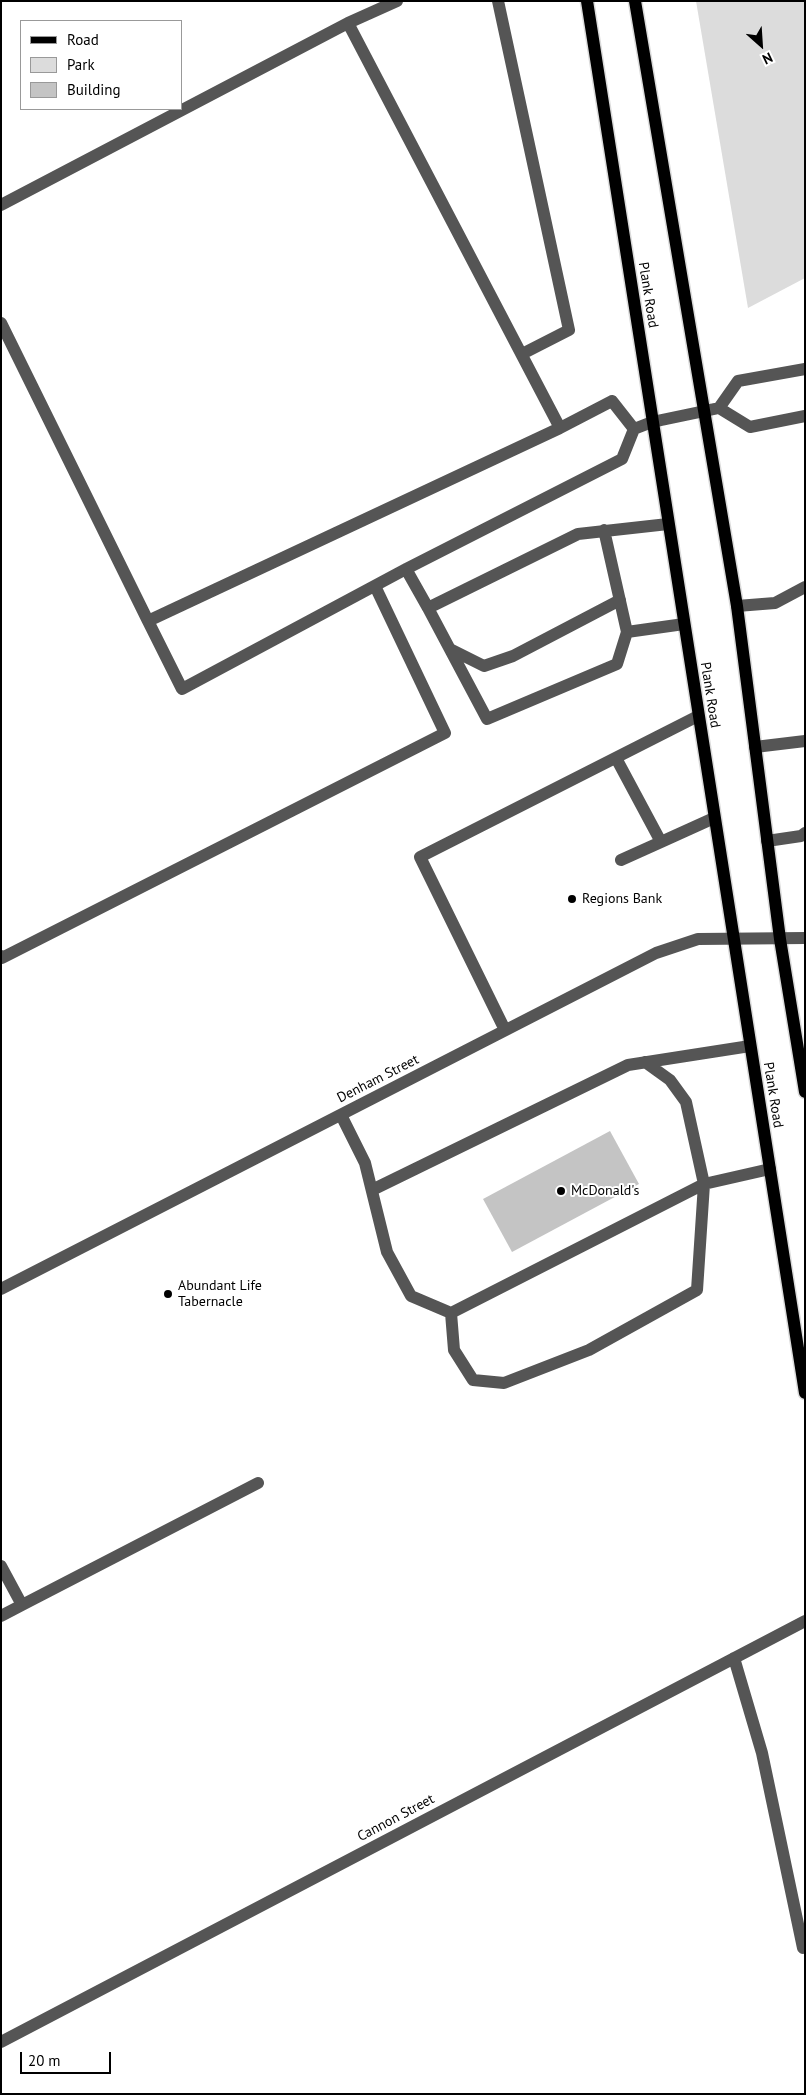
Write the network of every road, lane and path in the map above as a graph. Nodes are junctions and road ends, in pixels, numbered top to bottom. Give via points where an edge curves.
1 (397, 1) edge
2 (498, 1) edge
3 (587, 1) edge
4 (635, 1) edge
5 (348, 23) junction
6 (1, 205) edge
7 (1, 323) edge
8 (522, 354) junction
9 (805, 369) edge
10 (719, 408) junction
11 (705, 412) junction
12 (805, 416) edge
13 (652, 422) junction
14 (560, 428) junction
15 (634, 429) junction
16 (668, 524) junction
17 (604, 530) junction
18 (406, 569) junction
19 (374, 586) junction
20 (805, 587) edge
21 (620, 600) junction
22 (737, 606) junction
23 (428, 608) junction
24 (148, 622) junction
25 (684, 624) junction
26 (627, 632) junction
27 (450, 649) junction
28 (698, 716) junction
29 (805, 741) edge
30 (755, 747) junction
31 (616, 758) junction
32 (714, 818) junction
33 (805, 833) edge
34 (767, 841) junction
35 (661, 842) junction
36 (621, 860) dead end
37 (780, 938) junction
38 (805, 938) edge
39 (733, 939) junction
40 (1, 956) edge
41 (506, 1030) junction
42 (750, 1046) junction
43 (645, 1062) junction
44 (805, 1092) edge
45 (341, 1115) junction
46 (770, 1170) junction
47 (704, 1184) junction
48 (372, 1190) junction
49 (1, 1289) edge
50 (451, 1313) junction
51 (805, 1393) edge
52 (258, 1483) dead end
53 (1, 1566) edge
54 (22, 1605) junction
55 (1, 1616) edge
56 (805, 1621) edge
57 (734, 1658) junction
58 (805, 1947) edge
59 (1, 2042) edge

1 - 5 street
2 - 8 street via 569,330
3 - 13 main road, Plank Road
4 - 11 main road
5 - 6 street
5 - 8 street
7 - 24 street
8 - 14 street
9 - 10 street via 738,381
10 - 11 street
10 - 12 street via 750,427
11 - 13 street
11 - 22 main road
13 - 15 street
13 - 16 main road, Plank Road
14 - 15 street via 612,401
14 - 24 street
15 - 18 street via 622,459
16 - 17 street
16 - 25 main road, Plank Road
17 - 21 street
17 - 23 street via 578,534
18 - 19 street
18 - 23 street
19 - 24 street via 182,689
19 - 40 street via 445,733
20 - 22 street via 775,603
21 - 26 street
21 - 27 street via 513,656 484,666
22 - 30 main road
23 - 27 street
25 - 26 street
25 - 28 main road, Plank Road
26 - 27 street via 617,664 487,719
28 - 31 street
28 - 32 main road, Plank Road
29 - 30 street
30 - 34 main road
31 - 35 street
31 - 41 street via 420,857
32 - 35 street
32 - 39 main road, Plank Road
33 - 34 street
34 - 37 main road
35 - 36 street
37 - 38 street, Denham Street
37 - 39 street, Denham Street
37 - 44 main road
39 - 41 street, Denham Street via 698,939 656,953
39 - 42 main road, Plank Road
41 - 45 street, Denham Street
42 - 43 street
42 - 46 main road, Plank Road
43 - 47 street via 670,1080 686,1102
43 - 48 street via 628,1065
45 - 48 street via 365,1163
45 - 49 street, Denham Street
46 - 47 street
46 - 51 main road, Plank Road
47 - 50 street
47 - 50 street via 697,1290 589,1350 504,1383 473,1380 454,1350
48 - 50 street via 388,1252 411,1296
52 - 54 street
53 - 54 street
54 - 55 street
56 - 57 street, Cannon Street
57 - 58 street via 762,1753
57 - 59 street, Cannon Street

